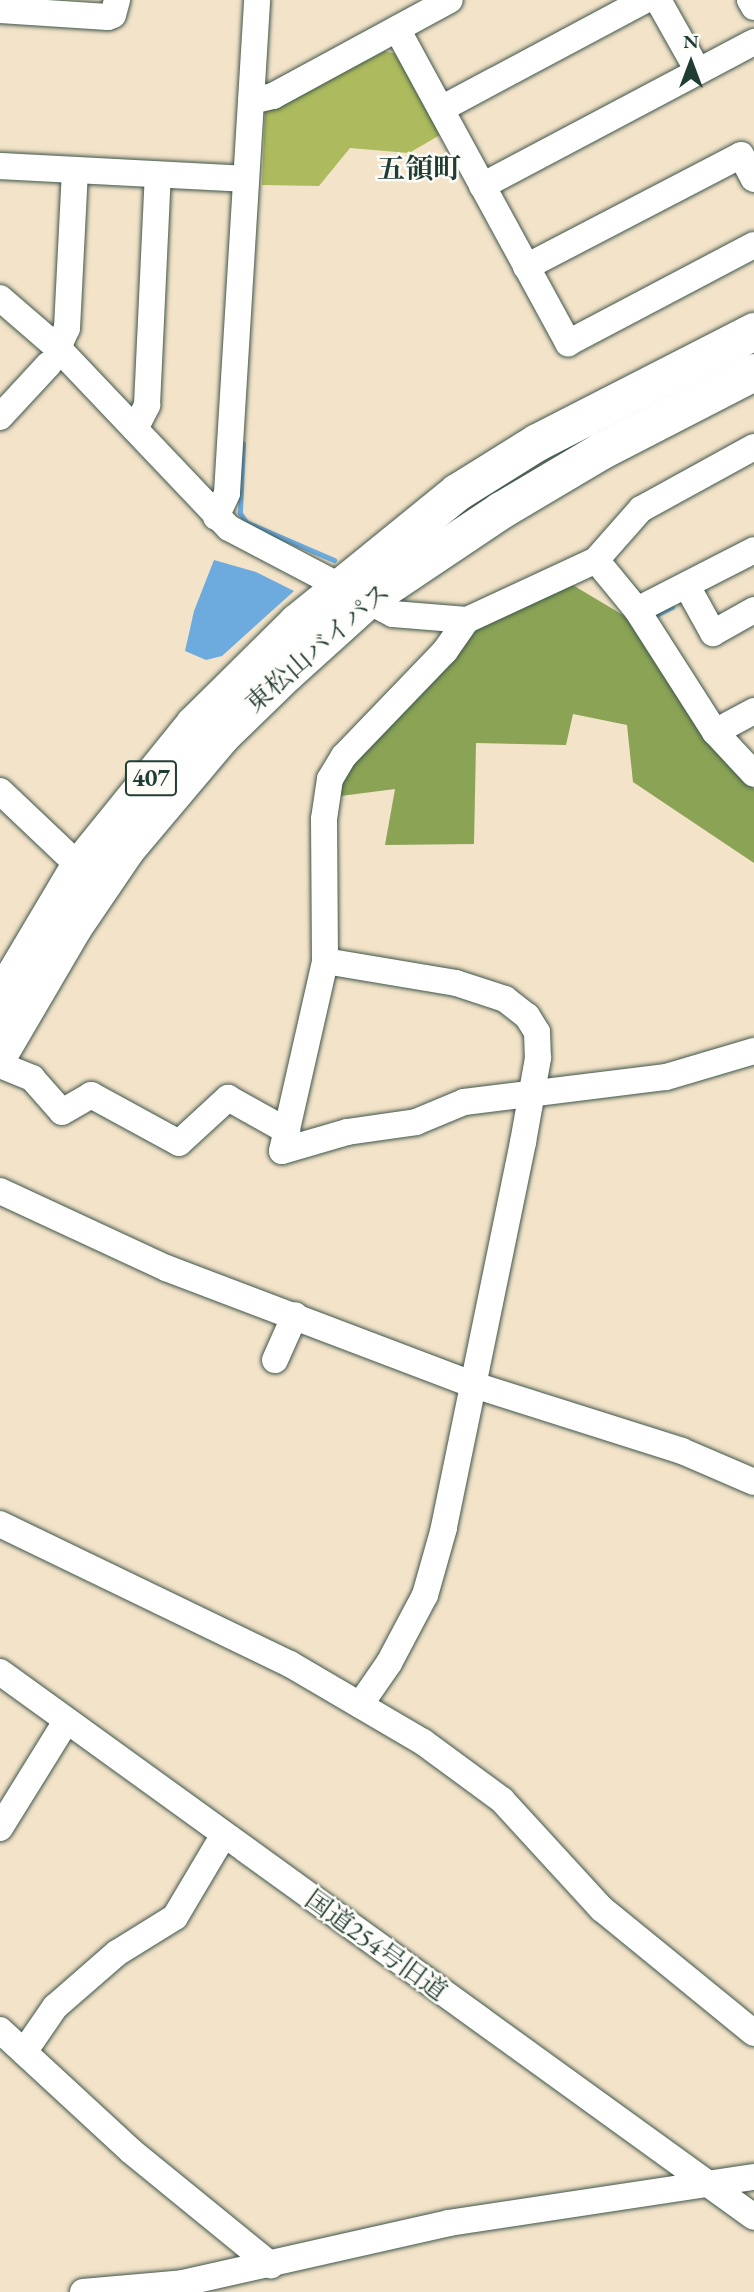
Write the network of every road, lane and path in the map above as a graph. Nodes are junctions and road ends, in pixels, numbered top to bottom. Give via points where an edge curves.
1 (117, 0) edge
2 (257, 0) edge
3 (450, 0) edge
4 (645, 0) edge
5 (658, 0) edge
6 (750, 0) edge
7 (754, 7) edge
8 (0, 10) edge
9 (397, 29) junction
10 (754, 42) edge
11 (698, 71) junction
12 (251, 101) junction
13 (441, 109) junction
14 (0, 166) edge
15 (75, 170) junction
16 (158, 175) junction
17 (245, 179) junction
18 (754, 179) edge
19 (481, 186) junction
20 (754, 244) edge
21 (526, 267) junction
22 (0, 298) edge
23 (0, 317) edge
24 (754, 331) edge
25 (53, 356) junction
26 (754, 372) edge
27 (0, 417) edge
28 (136, 427) junction
29 (754, 447) edge
30 (216, 517) junction
31 (754, 550) edge
32 (596, 560) junction
33 (309, 567) junction
34 (687, 586) junction
35 (353, 593) junction
36 (637, 610) junction
37 (754, 610) edge
38 (467, 620) junction
39 (754, 711) edge
40 (715, 732) junction
41 (754, 774) edge
42 (1, 795) edge
43 (79, 866) junction
44 (325, 961) junction
45 (0, 999) edge
46 (754, 1051) edge
47 (0, 1052) edge
48 (0, 1065) edge
49 (532, 1093) junction
50 (287, 1131) junction
51 (0, 1191) edge
52 (295, 1315) junction
53 (275, 1360) dead end
54 (471, 1384) junction
55 (754, 1482) edge
56 (0, 1524) edge
57 (0, 1672) edge
58 (360, 1705) junction
59 (65, 1723) junction
60 (0, 1828) edge
61 (223, 1836) junction
62 (0, 2030) edge
63 (754, 2033) edge
64 (24, 2052) junction
65 (754, 2177) edge
66 (706, 2183) junction
67 (754, 2217) edge
68 (271, 2265) junction
69 (83, 2292) edge

1 - 8 street via 108,17
2 - 12 street
3 - 9 street
4 - 13 street
5 - 11 street
6 - 7 street
9 - 12 street via 273,96
9 - 13 street
10 - 11 street
11 - 19 street
12 - 17 street
13 - 19 street
14 - 15 street
15 - 16 street
15 - 25 street via 67,328
16 - 17 street
16 - 28 street via 147,405
17 - 30 street via 227,493
18 - 21 street via 741,155
19 - 21 street
20 - 21 street via 568,343
22 - 25 street
23 - 25 street
24 - 35 highway, 東松山バイパス / 407 via 537,442 457,492
25 - 27 street
25 - 28 street
25 - 33 street via 213,538 293,571
26 - 35 highway, 東松山バイパス / 407 via 601,450
28 - 30 street
29 - 32 street via 641,509
30 - 33 street via 229,528
31 - 34 street
32 - 36 street
32 - 38 street
33 - 35 street
34 - 36 street
34 - 37 street via 713,633
35 - 38 street via 393,614
35 - 43 highway, 東松山バイパス / 407 via 194,724
35 - 47 highway, 東松山バイパス / 407 via 157,810 72,927
36 - 40 street
38 - 44 street via 446,651 344,757 330,779 324,819
39 - 40 street
40 - 41 street
42 - 43 street
43 - 45 highway, 東松山バイパス / 407
44 - 49 street via 456,983 505,999 527,1016 537,1032
44 - 50 street
46 - 49 street via 666,1077
48 - 50 street via 32,1078 62,1112 91,1095 179,1143 228,1098
49 - 50 street via 464,1102 415,1122 347,1132 282,1151
49 - 54 street via 488,1321
51 - 52 street via 166,1268
52 - 53 street
52 - 54 street
54 - 55 street via 682,1451
54 - 58 street via 444,1528 425,1595 389,1663
56 - 58 street via 290,1664
57 - 59 street, 国道254号旧道
58 - 63 street via 423,1742 502,1800 603,1909
59 - 60 street
59 - 61 street, 国道254号旧道
61 - 64 street via 176,1917 117,1953 66,1998
61 - 66 street, 国道254号旧道
62 - 64 street
64 - 68 street via 131,2151
65 - 66 street
66 - 67 street, 国道254号旧道
66 - 68 street via 449,2223
68 - 69 street via 183,2283

